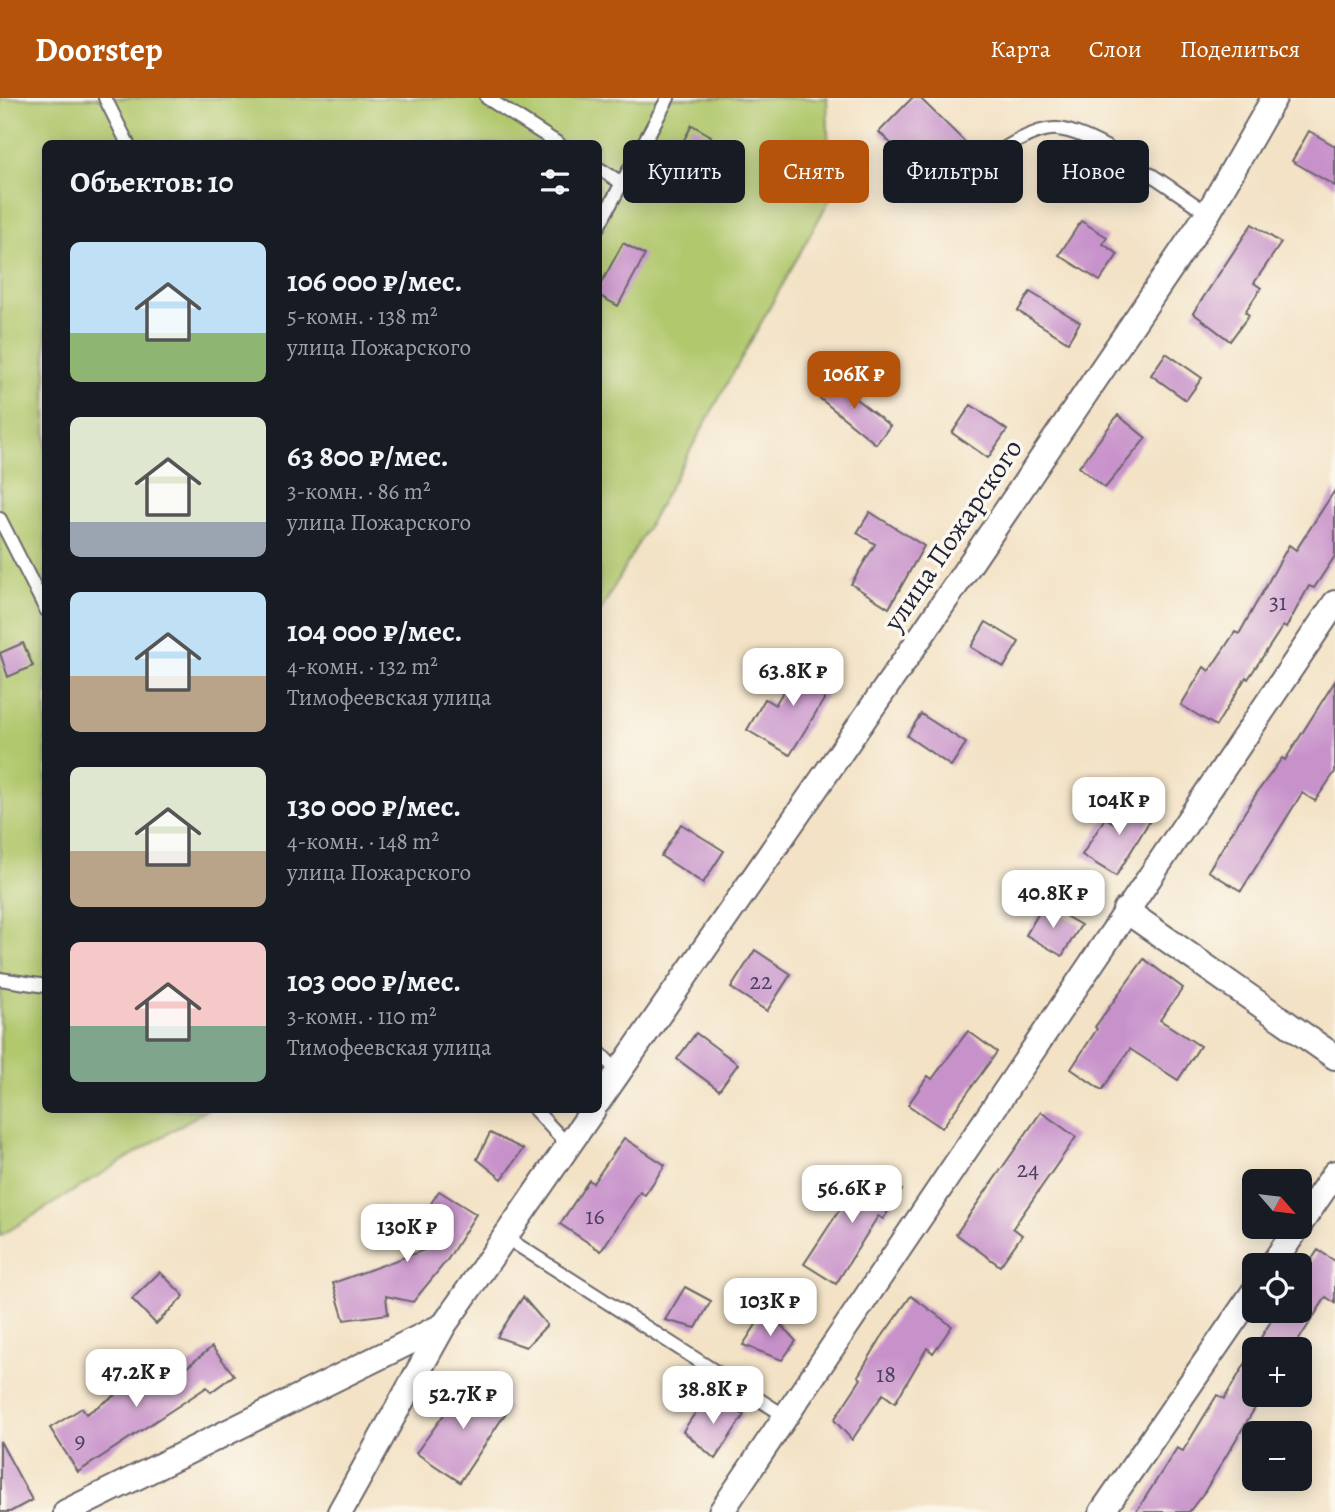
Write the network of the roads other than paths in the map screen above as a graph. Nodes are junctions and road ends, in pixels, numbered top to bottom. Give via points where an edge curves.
1 (105, 98) edge
2 (487, 98) edge
3 (668, 98) edge
4 (1274, 98) edge
5 (126, 140) edge
6 (553, 140) edge
7 (1017, 140) edge
8 (602, 170) edge
9 (622, 183) junction
10 (1208, 212) junction
11 (602, 220) edge
12 (0, 519) edge
13 (42, 602) edge
14 (1335, 603) edge
15 (1125, 910) junction
16 (0, 979) edge
17 (42, 985) edge
18 (602, 1055) edge
19 (1335, 1057) edge
20 (619, 1073) junction
21 (602, 1096) edge
22 (538, 1113) edge
23 (591, 1113) edge
24 (568, 1145) junction
25 (1335, 1173) edge
26 (1312, 1206) edge
27 (505, 1237) junction
28 (1242, 1309) edge
29 (444, 1325) junction
30 (785, 1416) junction
31 (66, 1512) edge
32 (340, 1512) edge
33 (721, 1512) edge
34 (1102, 1512) edge

1 - 5 lane
2 - 6 lane
3 - 9 lane
4 - 10 street, улица Пожарского
7 - 10 lane via 1055,128 1097,143
8 - 9 lane
9 - 11 lane
10 - 20 street, улица Пожарского
12 - 13 lane
14 - 15 street
15 - 19 street
15 - 30 street
16 - 17 lane
18 - 20 lane
20 - 21 street, улица Пожарского
22 - 24 lane
23 - 24 street
24 - 27 street
25 - 26 street
27 - 29 street
27 - 30 lane
28 - 34 street
29 - 31 street
29 - 32 street
30 - 33 street

